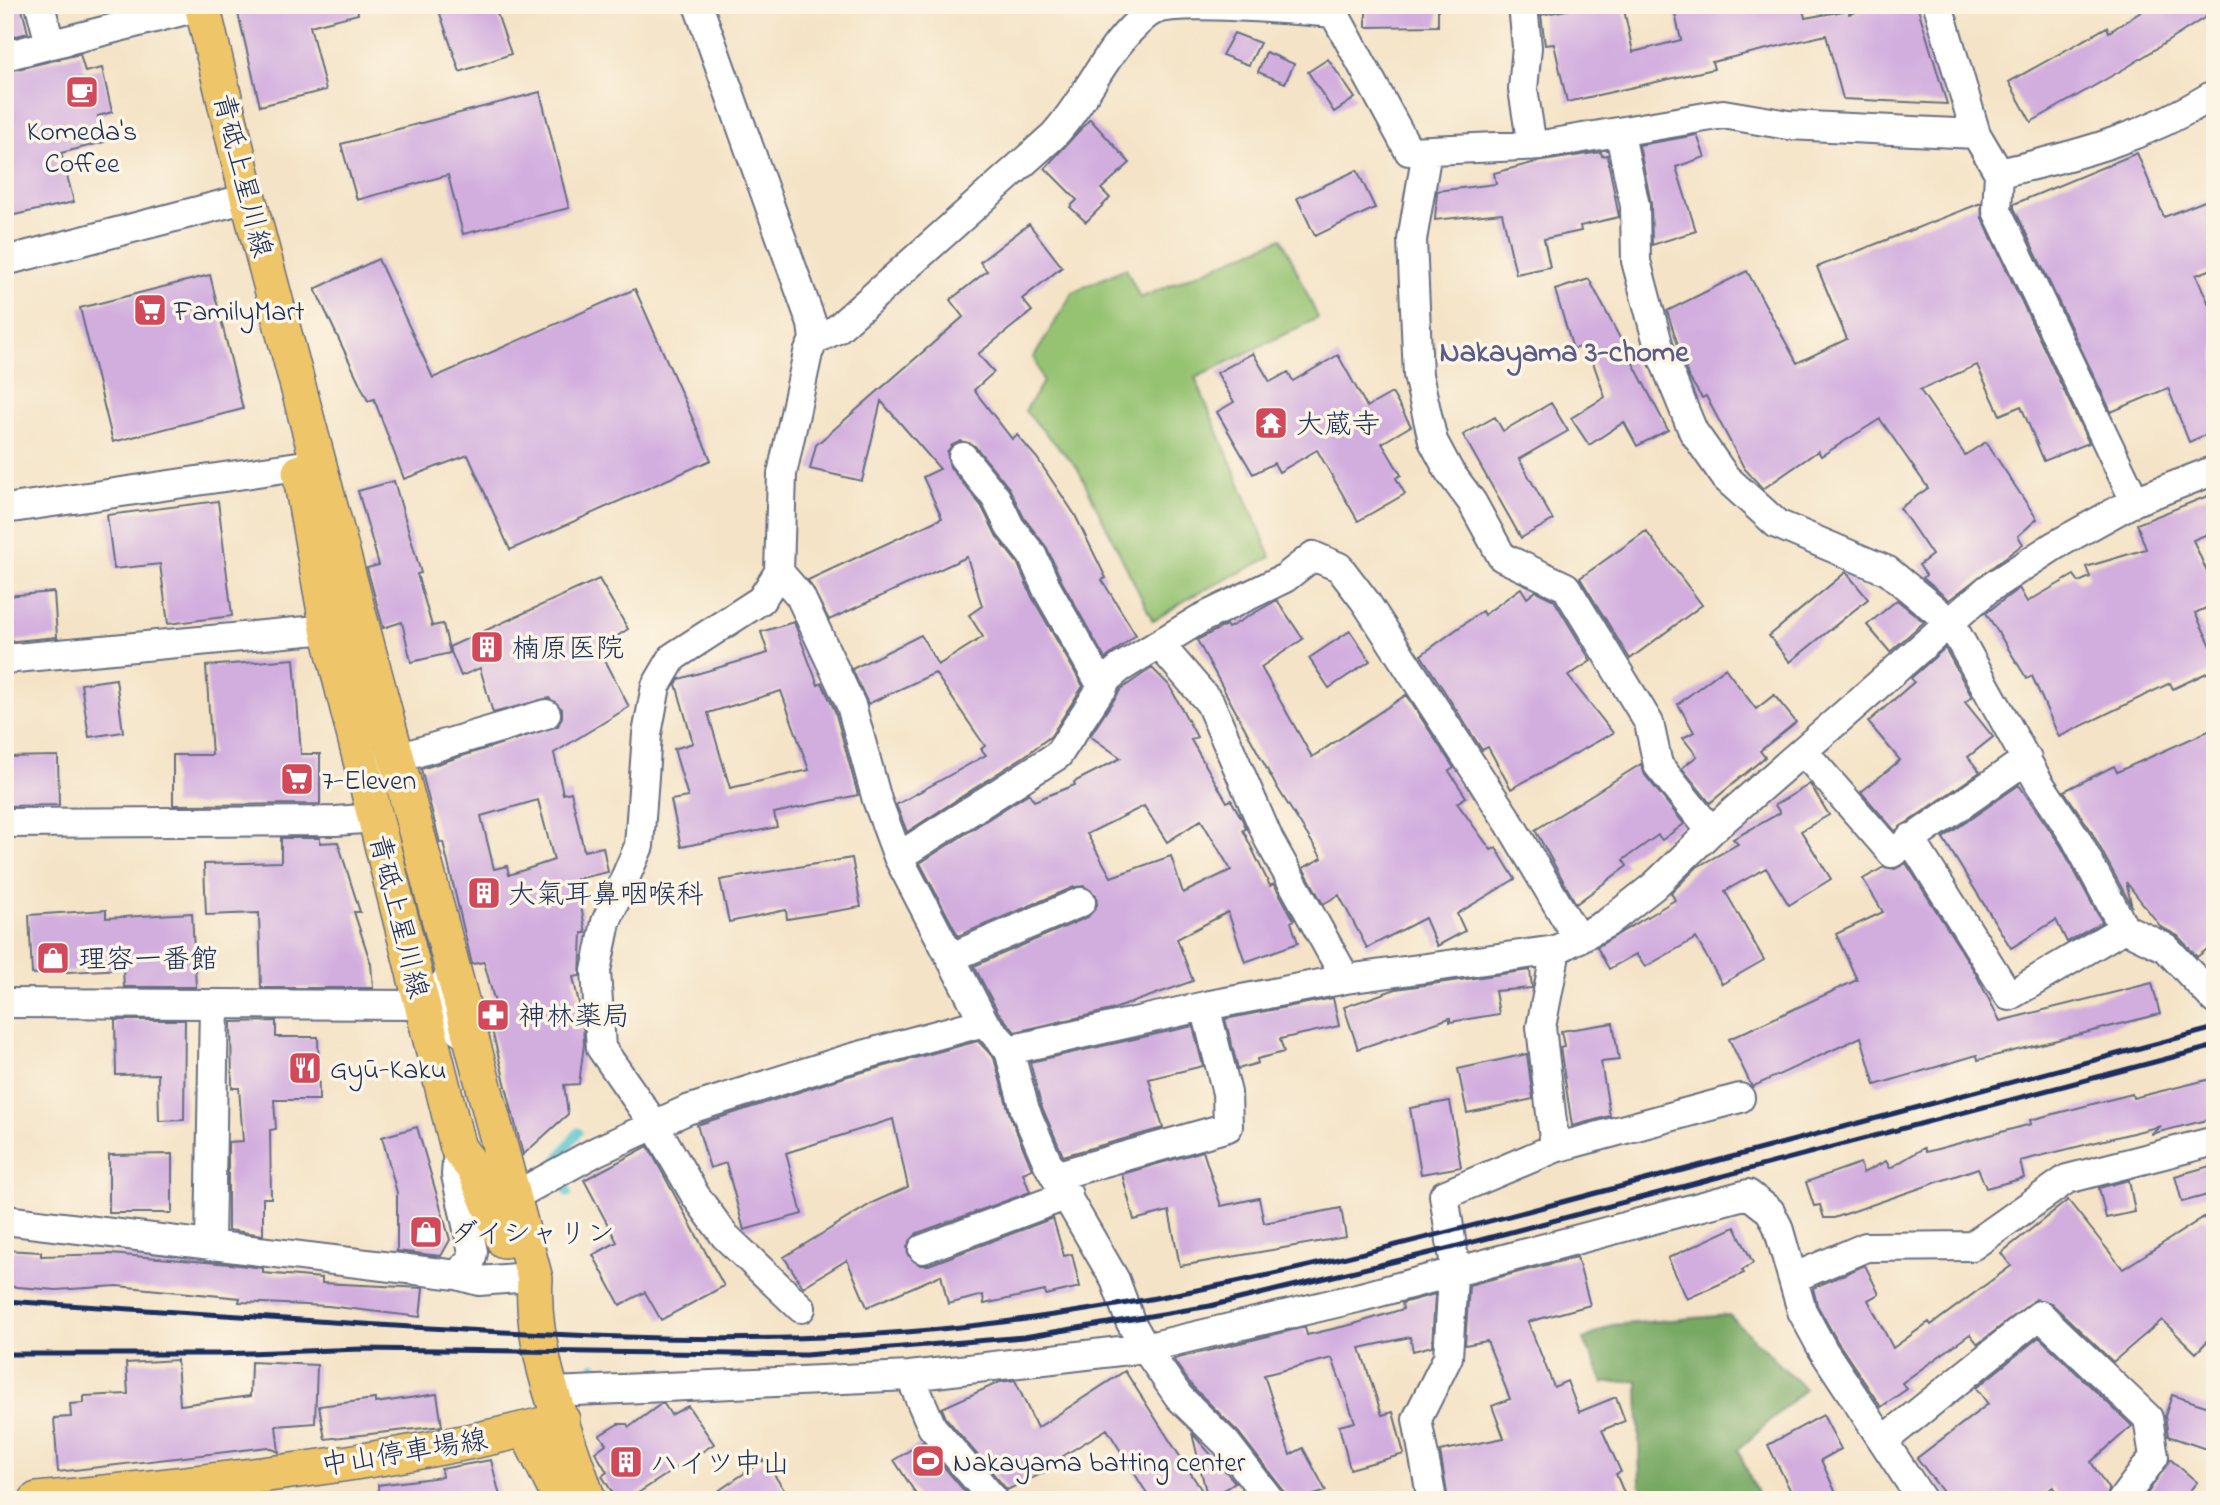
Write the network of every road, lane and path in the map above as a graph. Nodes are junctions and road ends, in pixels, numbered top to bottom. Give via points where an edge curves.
1 (40, 5) edge
2 (698, 5) edge
3 (1523, 5) edge
4 (1938, 5) edge
5 (202, 6) edge
6 (1334, 9) edge
7 (50, 44) junction
8 (5, 56) edge
9 (2215, 93) edge
10 (1620, 134) junction
11 (1976, 134) junction
12 (1532, 146) junction
13 (1427, 151) junction
14 (1999, 173) junction
15 (248, 198) junction
16 (5, 261) edge
17 (814, 340) junction
18 (963, 457) dead end
19 (309, 465) junction
20 (2215, 470) edge
21 (2134, 501) junction
22 (5, 509) edge
23 (779, 572) junction
24 (351, 582) junction
25 (1950, 622) junction
26 (328, 629) junction
27 (1160, 645) junction
28 (369, 650) junction
29 (5, 659) edge
30 (1103, 688) junction
31 (546, 714) dead end
32 (1804, 751) junction
33 (2026, 759) junction
34 (362, 769) junction
35 (401, 773) junction
36 (375, 818) junction
37 (5, 822) edge
38 (1711, 831) junction
39 (1910, 838) junction
40 (898, 857) junction
41 (424, 858) junction
42 (1081, 902) dead end
43 (2124, 928) junction
44 (1567, 944) junction
45 (952, 957) junction
46 (454, 971) junction
47 (1346, 979) junction
48 (2209, 995) edge
49 (5, 1003) edge
50 (214, 1004) junction
51 (423, 1005) junction
52 (1205, 1006) junction
53 (985, 1022) junction
54 (472, 1039) junction
55 (1009, 1050) junction
56 (1740, 1098) dead end
57 (654, 1124) junction
58 (2215, 1141) edge
59 (458, 1148) junction
60 (1555, 1148) junction
61 (1062, 1185) junction
62 (502, 1201) junction
63 (5, 1220) edge
64 (210, 1246) junction
65 (923, 1249) dead end
66 (1451, 1273) junction
67 (457, 1275) junction
68 (1793, 1278) junction
69 (525, 1293) junction
70 (801, 1308) dead end
71 (1145, 1348) junction
72 (910, 1376) junction
73 (558, 1406) junction
74 (526, 1430) junction
75 (1883, 1441) junction
76 (207, 1490) edge
77 (56, 1499) edge
78 (561, 1500) edge
79 (588, 1500) edge
80 (994, 1500) edge
81 (1270, 1500) edge
82 (1432, 1500) edge
83 (1922, 1500) edge
84 (2122, 1500) edge

1 - 7 street
2 - 17 street
3 - 12 street via 1527,47 1523,89
4 - 11 street
5 - 7 street
5 - 15 main road, 青砥上星川線
6 - 13 street via 1409,151
6 - 17 street via 1156,9 1123,40 1054,136 837,329
7 - 8 street
9 - 14 street via 2172,120 2083,154
10 - 11 street via 1723,114 1788,125
10 - 12 street
10 - 25 street via 1635,206 1636,261 1660,351 1693,431 1726,478 1776,524 1888,571
11 - 14 street
12 - 13 street
13 - 38 street via 1412,240 1419,375 1433,442 1502,557 1566,587 1649,723 1658,765
14 - 21 street via 1997,211
15 - 16 street
15 - 19 main road, 青砥上星川線 via 287,344
17 - 23 street via 782,474
18 - 30 street via 1032,555
19 - 22 street
19 - 24 main road, 青砥上星川線
19 - 26 main road, 青砥上星川線
20 - 21 street
21 - 25 street via 1988,589
23 - 40 street via 800,596 851,705
23 - 57 street via 761,600 673,657 656,686 647,734 639,846 606,922 596,971 601,1048
24 - 26 street
24 - 28 main road, 青砥上星川線
25 - 32 street
25 - 33 street
26 - 28 street
26 - 29 street
26 - 34 main road, 青砥上星川線
27 - 30 street via 1119,668
27 - 44 street via 1200,619 1285,578 1313,556 1339,567 1437,708
27 - 47 street via 1210,703 1269,840
28 - 35 main road, 青砥上星川線
30 - 40 street via 1058,755
31 - 35 street
32 - 38 street
32 - 39 street via 1892,853
33 - 39 street
33 - 43 street
34 - 35 street
34 - 36 main road, 青砥上星川線
35 - 36 street
35 - 41 main road, 青砥上星川線
36 - 37 street
36 - 41 street
36 - 51 main road, 青砥上星川線
38 - 44 street via 1607,923
39 - 43 street via 2009,996
40 - 45 street
41 - 46 main road, 青砥上星川線
42 - 45 street
43 - 48 street via 2166,948
44 - 47 street
44 - 60 street via 1541,1027
45 - 53 street
46 - 51 street
46 - 54 main road, 青砥上星川線
47 - 52 street
49 - 50 street
50 - 51 street
50 - 64 street
51 - 54 street
51 - 59 main road, 青砥上星川線
52 - 55 street
52 - 61 street via 1227,1093 1228,1127
53 - 55 street
53 - 57 street via 832,1065
54 - 62 main road, 青砥上星川線
55 - 61 street via 1025,1110
56 - 60 street
57 - 62 street
57 - 70 street via 725,1236
58 - 68 street via 2067,1179 1972,1246 1866,1247
59 - 62 main road, 青砥上星川線
59 - 67 street via 456,1175 473,1251 471,1261
60 - 66 street via 1444,1195 1454,1260
61 - 65 street
61 - 71 street via 1115,1280
62 - 69 main road, 青砥上星川線 via 535,1279
63 - 64 street
64 - 67 street
66 - 68 street via 1748,1194 1770,1211 1779,1227
66 - 71 street
66 - 82 street via 1448,1357 1417,1419
67 - 69 street
68 - 75 street via 1802,1311
69 - 73 main road, 青砥上星川線
71 - 72 street
71 - 81 street via 1180,1397 1226,1443
72 - 73 street
72 - 80 street via 932,1427
73 - 74 main road, 中山停車場線
73 - 79 main road, 青砥上星川線
74 - 76 main road, 中山停車場線
74 - 78 main road
75 - 83 street
75 - 84 street via 2040,1315 2148,1418 2154,1457
76 - 77 main road, 中山停車場線

